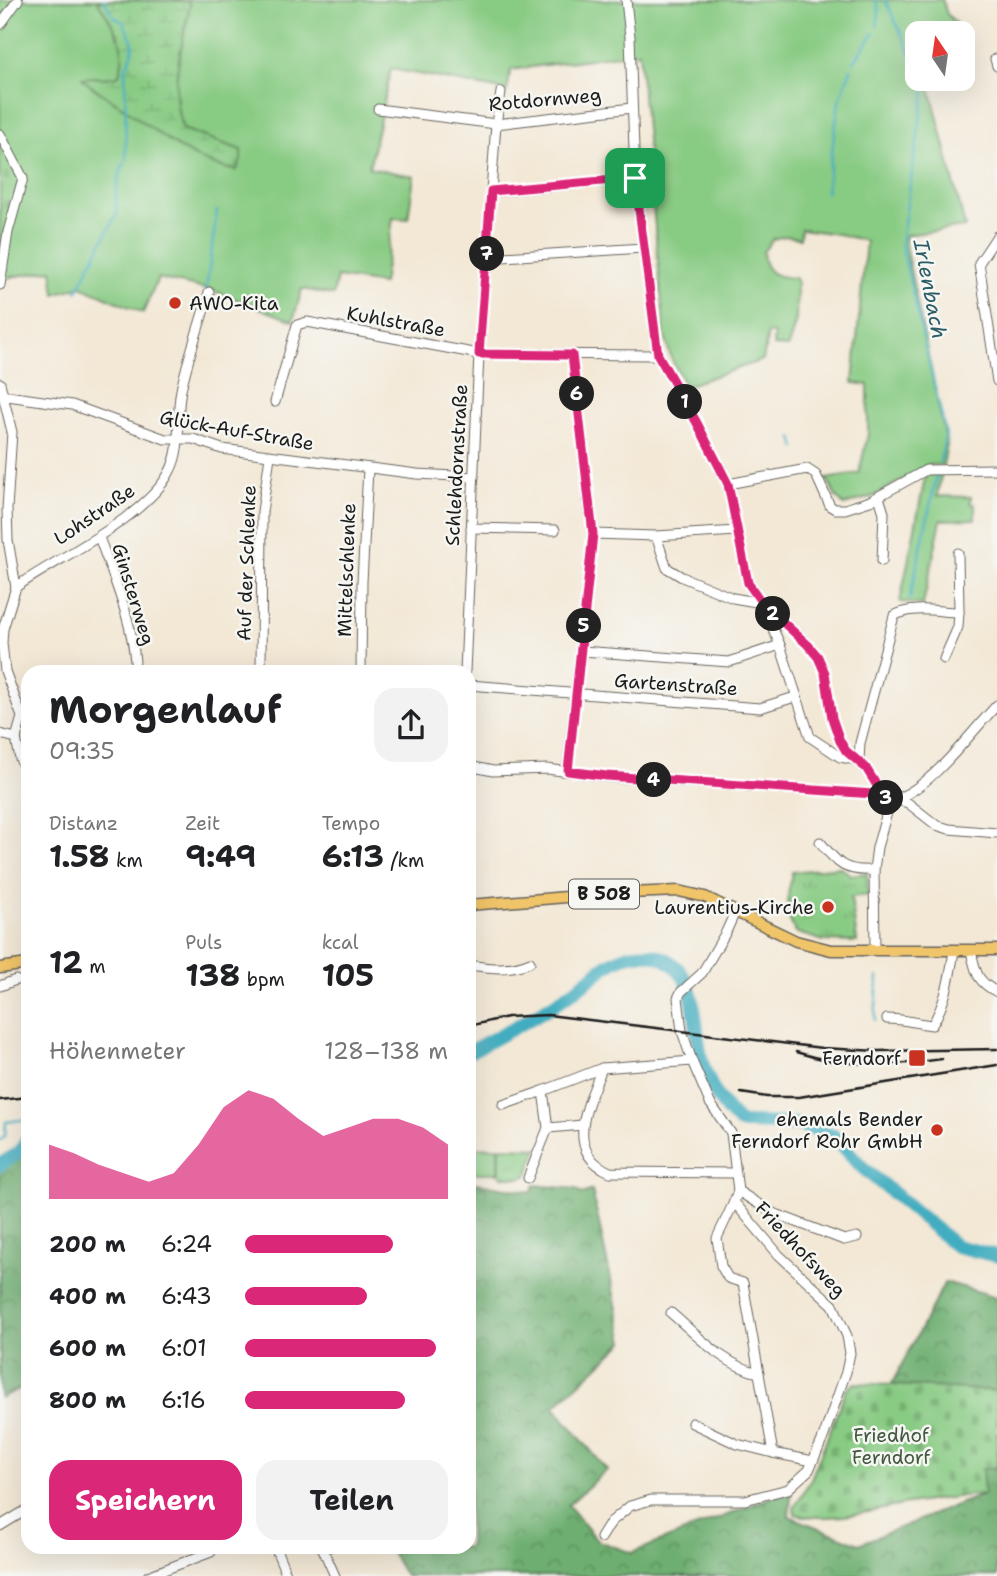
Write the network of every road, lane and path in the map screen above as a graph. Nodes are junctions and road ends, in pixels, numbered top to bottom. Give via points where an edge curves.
1 (18, 0) edge
2 (626, 0) edge
3 (0, 25) edge
4 (997, 59) edge
5 (997, 66) edge
6 (501, 92) dead end
7 (632, 108) junction
8 (378, 109) dead end
9 (496, 124) junction
10 (0, 134) edge
11 (635, 178) junction
12 (491, 191) junction
13 (997, 236) edge
14 (643, 248) junction
15 (486, 258) junction
16 (0, 285) edge
17 (209, 292) dead end
18 (479, 354) junction
19 (572, 355) junction
20 (658, 355) junction
21 (995, 364) edge
22 (997, 381) edge
23 (0, 383) edge
24 (2, 395) edge
25 (275, 402) dead end
26 (179, 439) junction
27 (270, 456) junction
28 (368, 468) junction
29 (997, 469) edge
30 (474, 477) junction
31 (728, 484) junction
32 (879, 496) junction
33 (471, 528) junction
34 (555, 530) dead end
35 (737, 531) junction
36 (593, 534) junction
37 (656, 536) junction
38 (99, 537) junction
39 (958, 553) dead end
40 (882, 561) dead end
41 (16, 586) junction
42 (762, 603) junction
43 (959, 612) junction
44 (780, 645) junction
45 (582, 651) junction
46 (944, 659) dead end
47 (135, 662) dead end
48 (261, 665) edge
49 (361, 665) edge
50 (465, 665) edge
51 (476, 686) edge
52 (576, 693) junction
53 (795, 697) junction
54 (997, 705) edge
55 (21, 715) edge
56 (992, 716) edge
57 (21, 726) edge
58 (0, 734) edge
59 (21, 734) edge
60 (16, 737) junction
61 (859, 760) junction
62 (21, 761) edge
63 (476, 767) edge
64 (568, 771) junction
65 (891, 799) junction
66 (997, 833) edge
67 (820, 842) dead end
68 (874, 870) junction
69 (476, 904) edge
70 (734, 912) junction
71 (875, 950) junction
72 (997, 950) edge
73 (954, 951) junction
74 (971, 951) junction
75 (530, 961) dead end
76 (21, 965) edge
77 (476, 966) edge
78 (0, 968) edge
79 (16, 979) dead end
80 (0, 986) edge
81 (997, 992) edge
82 (887, 1019) dead end
83 (692, 1061) junction
84 (602, 1068) junction
85 (542, 1091) junction
86 (503, 1105) dead end
87 (583, 1125) junction
88 (548, 1128) junction
89 (736, 1173) junction
90 (528, 1178) dead end
91 (738, 1191) junction
92 (734, 1202) junction
93 (857, 1237) dead end
94 (671, 1313) dead end
95 (759, 1373) junction
96 (692, 1423) dead end
97 (773, 1453) junction
98 (813, 1461) junction
99 (21, 1513) edge
100 (0, 1526) edge
101 (601, 1538) dead end
102 (206, 1554) edge
103 (278, 1554) edge
104 (325, 1554) edge
105 (151, 1576) edge
106 (287, 1576) edge
107 (335, 1576) edge

1 - 3 street
2 - 7 street
4 - 5 street
6 - 9 street, Schlehdornstraße
7 - 9 street, Rotdornweg
7 - 11 street
8 - 9 street, Rotdornweg
9 - 12 street, Schlehdornstraße
10 - 16 street via 23,178
11 - 12 street
11 - 14 street
12 - 15 street, Schlehdornstraße
13 - 21 street via 979,263
14 - 15 street
14 - 20 street
15 - 18 street, Schlehdornstraße
17 - 26 street, Lohstraße via 180,392
18 - 19 street, Kuhlstraße
18 - 25 street, Kuhlstraße via 307,322 297,325
18 - 30 street, Schlehdornstraße
19 - 20 street, Kuhlstraße
19 - 36 street
20 - 31 street
21 - 22 street
23 - 24 street
24 - 26 street, Glück-Auf-Straße via 72,405 165,439
24 - 41 street via 12,432 7,509
26 - 27 street, Glück-Auf-Straße
26 - 38 street, Lohstraße via 177,456 162,485
27 - 28 street, Glück-Auf-Straße
27 - 48 street, Auf der Schlenke via 262,512
28 - 30 street, Glück-Auf-Straße
28 - 49 street, Mittelschlenke
29 - 32 street via 926,470
30 - 33 street, Schlehdornstraße
31 - 32 street via 807,469 816,475 835,509
31 - 35 street
32 - 40 street via 884,513
33 - 34 street
33 - 50 street, Schlehdornstraße
35 - 37 street
35 - 42 street via 748,583
36 - 37 street
36 - 45 street
37 - 42 street via 667,568 733,598
38 - 41 street, Lohstraße
38 - 47 street, Ginsterweg via 119,590
39 - 43 street
41 - 55 street via 2,643 5,671
42 - 44 street
42 - 61 street via 818,657 840,741
43 - 46 street via 958,627
43 - 61 street via 916,610 894,616
44 - 45 street via 729,662
44 - 53 street
45 - 52 street
51 - 52 street, Gartenstraße
52 - 53 street, Gartenstraße via 760,708
52 - 64 street
53 - 61 street via 810,737 840,757
54 - 56 street
56 - 65 street via 932,775 903,797
57 - 60 street
58 - 60 street
59 - 60 street
60 - 62 street
61 - 65 street
63 - 64 street
64 - 65 street via 874,794
65 - 66 street via 908,803 936,825
65 - 68 street
67 - 68 street via 854,871
68 - 71 street
69 - 70 main road, B 508 via 678,891 705,897
70 - 71 main road, B 508 via 812,947
70 - 83 street, Friedhofsweg via 702,973 678,998
71 - 73 main road, B 508
72 - 74 main road, B 508
73 - 74 main road, B 508
73 - 82 street via 948,984 932,1025
74 - 81 street via 977,975
75 - 77 street via 496,969
76 - 78 main road
79 - 80 street
83 - 84 street
83 - 89 street, Friedhofsweg via 710,1103 731,1133
84 - 85 street
84 - 87 street
85 - 86 street
85 - 88 street
87 - 88 street
87 - 89 street via 587,1156 610,1172
88 - 90 street
89 - 91 street, Friedhofsweg
91 - 92 street, Friedhofsweg
91 - 93 street, Friedhofsweg via 773,1213 832,1236 844,1240
92 - 95 street via 717,1238 721,1266 728,1278 743,1283
92 - 98 street, Friedhofsweg via 779,1255 833,1306 848,1336 846,1372
94 - 95 street via 719,1354
95 - 97 street
96 - 97 street via 737,1444
97 - 98 street
98 - 101 street, Friedhofsweg via 788,1489 745,1500 651,1500 630,1506
99 - 100 street
102 - 105 street
103 - 106 street
104 - 107 street

